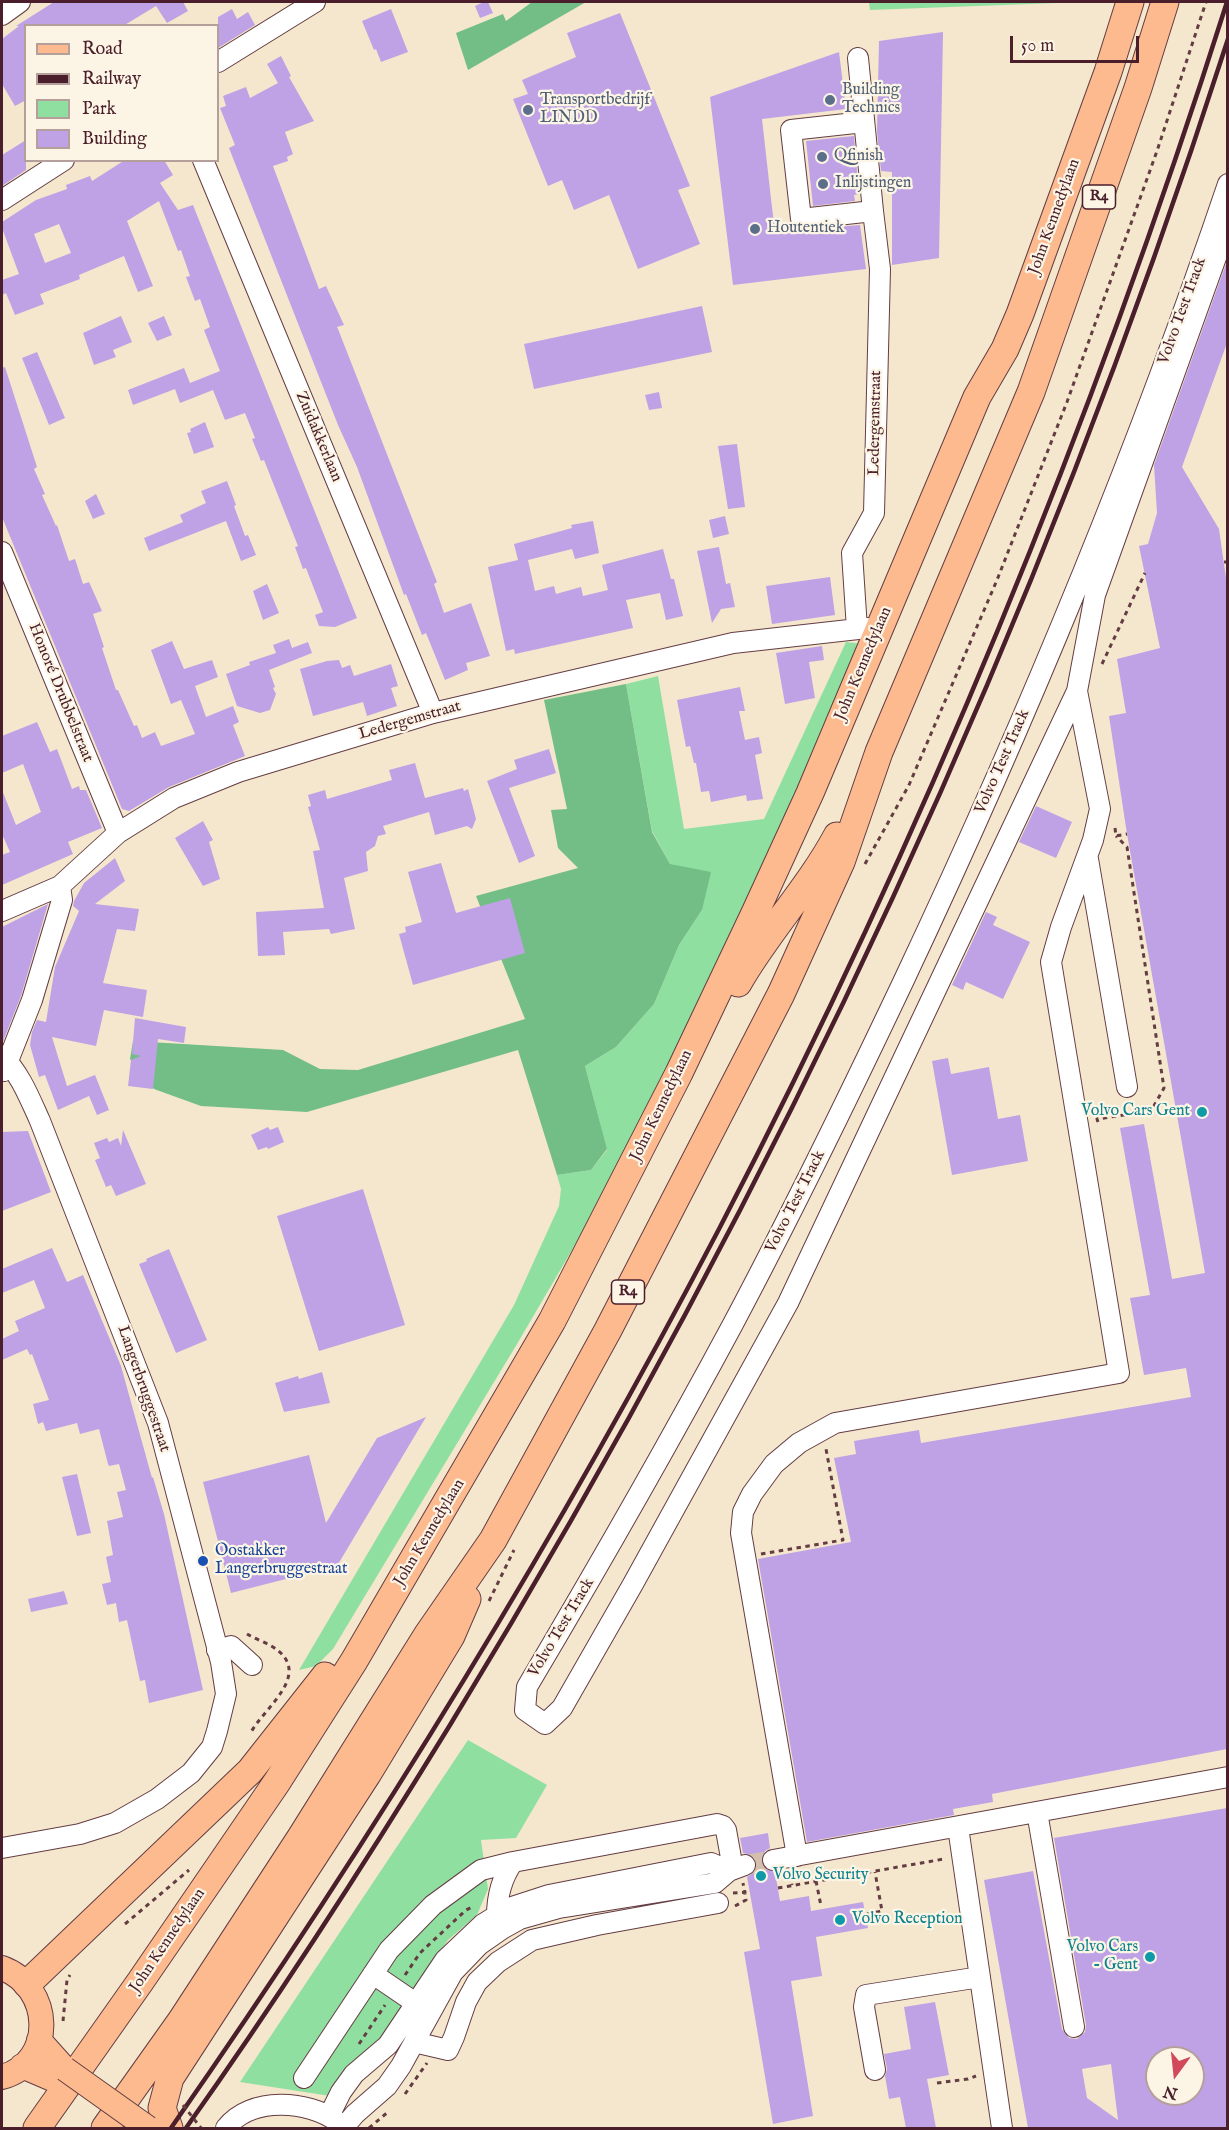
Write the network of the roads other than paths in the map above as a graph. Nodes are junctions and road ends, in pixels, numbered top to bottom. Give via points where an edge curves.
1 (20, 2) edge
2 (315, 2) edge
3 (1130, 2) edge
4 (1165, 2) edge
5 (2, 15) edge
6 (858, 58) dead end
7 (219, 62) edge
8 (864, 122) junction
9 (61, 162) edge
10 (204, 162) edge
11 (1227, 184) edge
12 (2, 200) edge
13 (873, 211) junction
14 (1227, 224) edge
15 (2, 552) edge
16 (1077, 691) junction
17 (433, 713) junction
18 (879, 752) junction
19 (118, 833) junction
20 (1087, 856) junction
21 (60, 886) junction
22 (2, 911) edge
23 (3, 1064) edge
24 (679, 1072) junction
25 (1127, 1087) dead end
26 (493, 1540) junction
27 (214, 1641) junction
28 (252, 1665) dead end
29 (1227, 1777) edge
30 (1037, 1812) junction
31 (958, 1827) junction
32 (2, 1848) edge
33 (513, 1862) junction
34 (736, 1868) junction
35 (723, 1898) road end
36 (497, 1916) junction
37 (2, 1968) edge
38 (373, 1974) junction
39 (980, 1977) junction
40 (27, 1984) junction
41 (417, 2004) junction
42 (1074, 2028) dead end
43 (39, 2040) junction
44 (414, 2042) junction
45 (875, 2070) dead end
46 (12, 2071) edge
47 (61, 2075) junction
48 (304, 2078) dead end
49 (339, 2124) edge
50 (37, 2128) edge
51 (59, 2128) edge
52 (105, 2128) edge
53 (124, 2128) edge
54 (148, 2128) edge
55 (169, 2128) edge
56 (226, 2128) edge
57 (1002, 2128) edge

1 - 5 street
2 - 7 street
3 - 24 highway, John Kennedylaan / R4 via 1020,314 977,397 810,793
4 - 18 highway, John Kennedylaan / R4 via 1031,392
6 - 8 street, Ledergemstraat
8 - 13 street, Ledergemstraat
8 - 13 street via 791,130 801,219
9 - 12 street
10 - 17 street, Zuidakkerlaan
11 - 16 street, Volvo Test Track via 1156,384 1069,606 922,942 742,1307 527,1687 525,1710 545,1724 562,1708 610,1626 788,1303
13 - 17 street, Ledergemstraat via 880,269 874,513 852,554 862,629 733,643
14 - 16 street, Volvo Test Track via 1095,595
15 - 19 street, Honoré Drubbelstraat
16 - 20 street via 1100,809
17 - 19 street, Ledergemstraat via 238,772 174,798
18 - 26 highway, John Kennedylaan / R4 via 841,862 781,994 608,1330
18 - 51 highway, John Kennedylaan / R4 via 833,842 733,991 661,1144 567,1320 349,1697 233,1877
19 - 21 street, Ledergemstraat
20 - 25 street
20 - 31 street via 1051,962 1119,1373 835,1423 799,1443 774,1464 743,1512 741,1533 786,1858
21 - 22 street, Ledergemstraat
21 - 23 street, Langerbruggestraat via 62,900 32,1000
23 - 27 street, Langerbruggestraat via 26,1090 40,1121 158,1423
24 - 40 highway via 623,1163 519,1357 318,1686 250,1771
24 - 50 highway, John Kennedylaan / R4 via 552,1321 354,1661 277,1782
26 - 52 highway, John Kennedylaan / R4 via 428,1634 181,2021
26 - 55 highway via 451,1636 368,1773 170,2078 162,2108
27 - 28 street via 231,1646
27 - 32 street, Langerbruggestraat via 225,1694 212,1747 191,1773 157,1799 115,1823 80,1834
29 - 30 street
30 - 31 street
30 - 42 street
31 - 39 street
33 - 34 street via 717,1824 726,1830
33 - 36 street via 497,1898
33 - 38 street via 481,1870 433,1905 389,1950
34 - 36 street via 711,1863 613,1881 549,1895
34 - 44 street via 715,1883 560,1908 520,1919 479,1946 453,1972
35 - 44 street via 532,1940 498,1962 477,1983 448,2050
36 - 41 street via 445,1960
37 - 40 main road
38 - 41 street
38 - 48 street
39 - 45 street via 866,1995 864,2007
39 - 57 street
40 - 43 main road via 40,2010
41 - 49 street via 388,2045 354,2074 341,2092
43 - 46 main road via 32,2054
43 - 47 main road
44 - 49 street via 387,2086
46 - 47 main road
47 - 53 main road
47 - 54 main road, bridge
49 - 56 street via 316,2110 290,2104 248,2112

